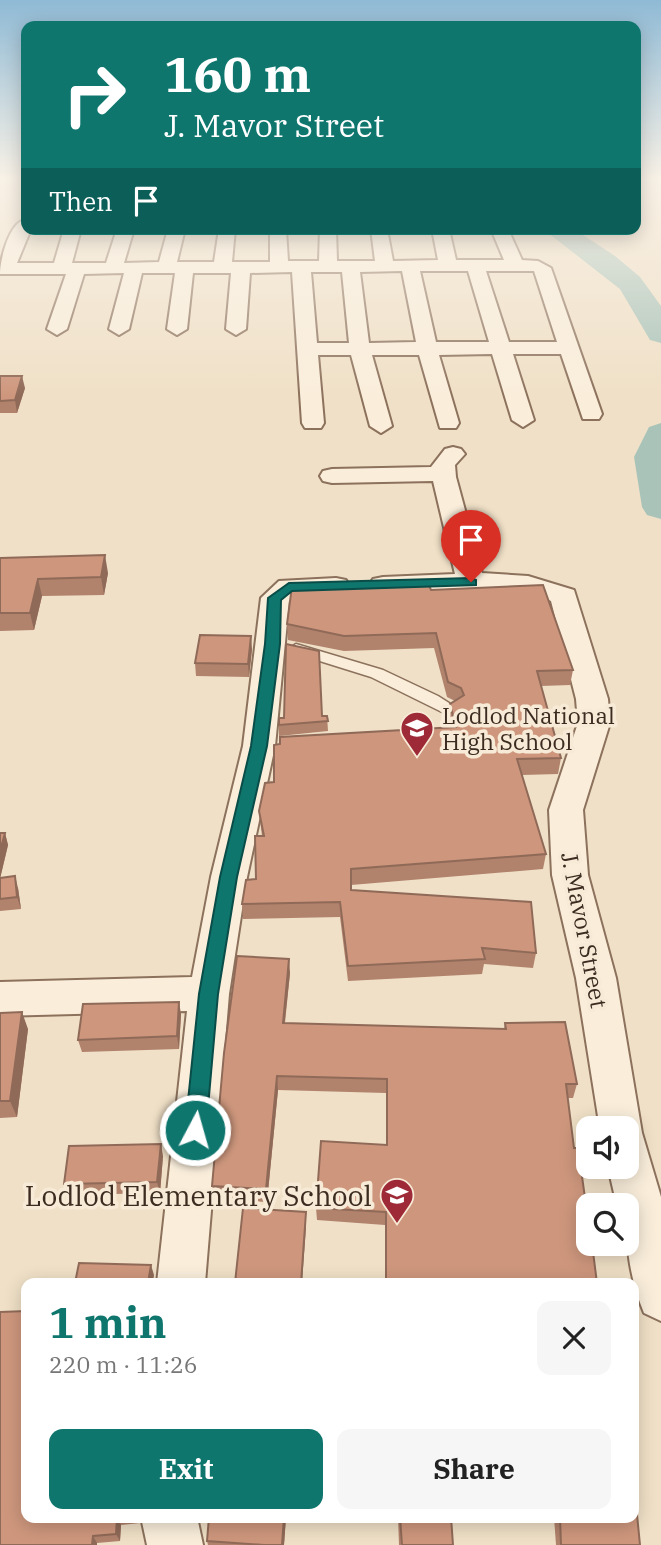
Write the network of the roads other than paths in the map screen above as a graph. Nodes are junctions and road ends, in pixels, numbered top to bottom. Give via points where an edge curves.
1 (14, 251) edge
2 (71, 251) edge
3 (119, 251) edge
4 (176, 251) edge
5 (229, 251) edge
6 (279, 251) edge
7 (328, 251) edge
8 (383, 251) edge
9 (445, 251) edge
10 (509, 251) edge
11 (279, 265) junction
12 (301, 265) junction
13 (328, 265) junction
14 (351, 265) junction
15 (385, 265) junction
16 (410, 265) junction
17 (448, 265) junction
18 (475, 265) junction
19 (515, 265) junction
20 (231, 266) junction
21 (114, 267) junction
22 (135, 267) junction
23 (176, 267) junction
24 (70, 268) junction
25 (6, 273) edge
26 (57, 329) dead end
27 (119, 329) dead end
28 (177, 329) dead end
29 (236, 329) dead end
30 (427, 348) junction
31 (498, 348) junction
32 (569, 348) junction
33 (309, 349) junction
34 (360, 349) junction
35 (591, 414) dead end
36 (523, 420) dead end
37 (313, 423) dead end
38 (448, 423) dead end
39 (381, 426) dead end
40 (332, 476) dead end
41 (471, 582) junction
42 (272, 644) junction
43 (452, 710) edge
44 (209, 994) junction
45 (0, 999) edge
46 (620, 1116) edge
47 (634, 1179) edge
48 (181, 1278) edge
49 (661, 1296) edge
50 (170, 1523) edge
51 (175, 1545) edge

1 - 25 street
2 - 24 street
3 - 21 street
4 - 23 street
5 - 20 street
6 - 11 street
7 - 13 street
8 - 15 street
9 - 17 street
10 - 19 street
11 - 12 street
11 - 20 street
12 - 13 street
12 - 33 street
13 - 14 street
14 - 15 street
14 - 34 street
15 - 16 street
16 - 17 street
16 - 30 street
17 - 18 street
18 - 19 street
18 - 31 street
19 - 32 street via 542,268
20 - 23 street
20 - 29 street
21 - 22 street
21 - 24 street
22 - 23 street
22 - 27 street
23 - 28 street
24 - 25 street
24 - 26 street
30 - 31 street
30 - 34 street
30 - 38 street
31 - 32 street
31 - 36 street
32 - 35 street
33 - 34 street
33 - 37 street
34 - 39 street
40 - 41 street via 449,464
41 - 42 street, J. Mavor Street via 289,587 275,598
41 - 46 street, J. Mavor Street via 554,589 564,596 592,699 594,723 566,810 570,875 596,978
42 - 43 lane via 384,674
42 - 44 street via 266,746 229,877
44 - 45 street
44 - 48 street
47 - 49 street
50 - 51 street

